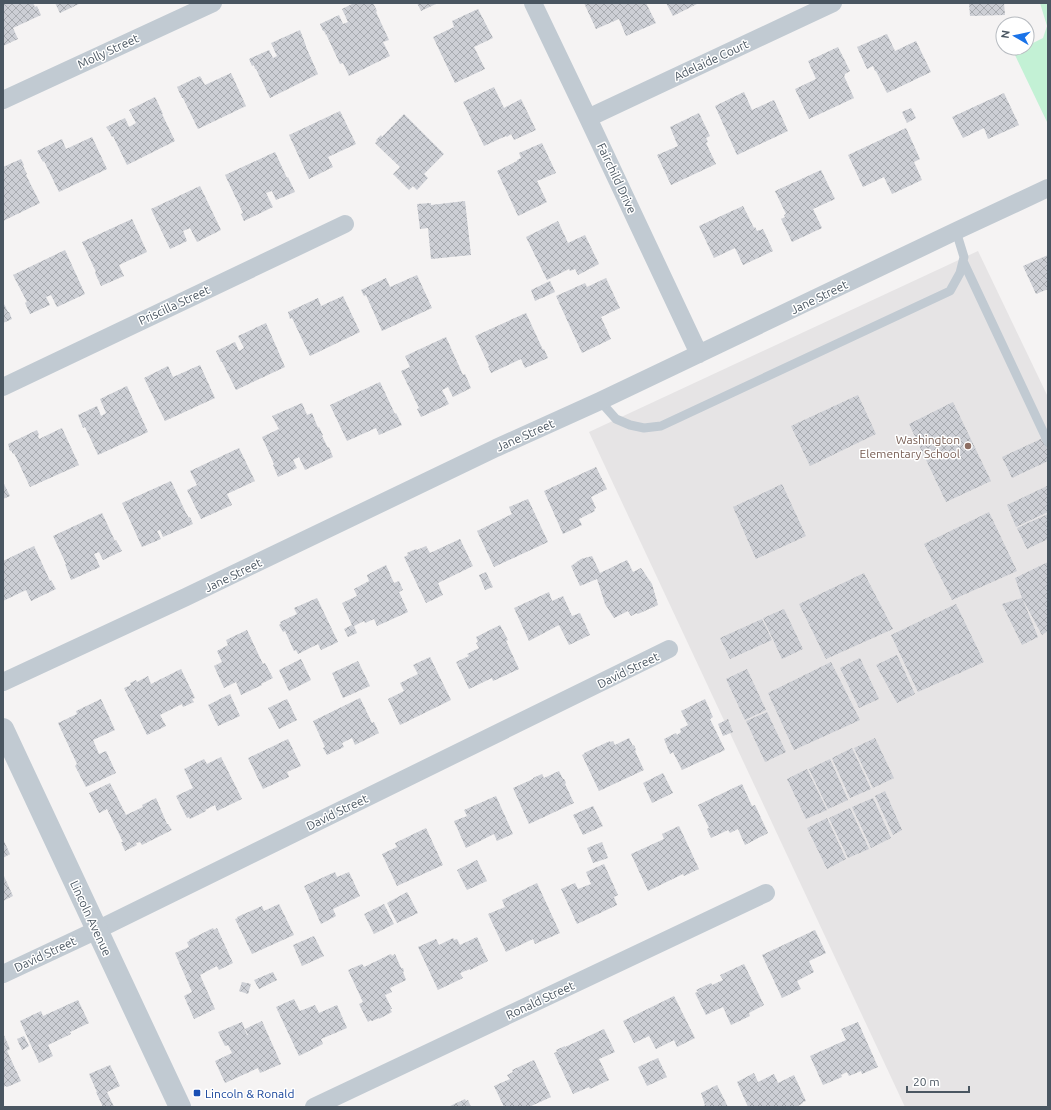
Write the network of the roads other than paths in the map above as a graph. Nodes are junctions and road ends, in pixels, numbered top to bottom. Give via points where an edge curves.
1 (213, 3) edge
2 (533, 3) edge
3 (834, 3) edge
4 (3, 100) edge
5 (588, 118) junction
6 (1048, 188) edge
7 (345, 224) dead end
8 (956, 230) junction
9 (963, 261) junction
10 (699, 354) junction
11 (3, 386) edge
12 (600, 401) junction
13 (1048, 442) edge
14 (669, 649) dead end
15 (3, 682) edge
16 (3, 729) edge
17 (766, 893) dead end
18 (97, 930) junction
19 (3, 974) edge
20 (180, 1107) edge
21 (314, 1107) edge

1 - 4 street, Molly Street
2 - 5 street, Fairchild Drive
3 - 5 street, Adelaide Court
5 - 10 street, Fairchild Drive
6 - 8 street, Jane Street
7 - 11 street, Priscilla Street
8 - 9 lane
8 - 10 street, Jane Street
9 - 12 lane via 960,273 950,291 661,426 644,428 630,425 616,418
9 - 13 lane
10 - 12 street, Jane Street
12 - 15 street, Jane Street
14 - 18 street, David Street
16 - 18 street, Lincoln Avenue
17 - 21 street, Ronald Street
18 - 19 street, David Street
18 - 20 street, Lincoln Avenue

